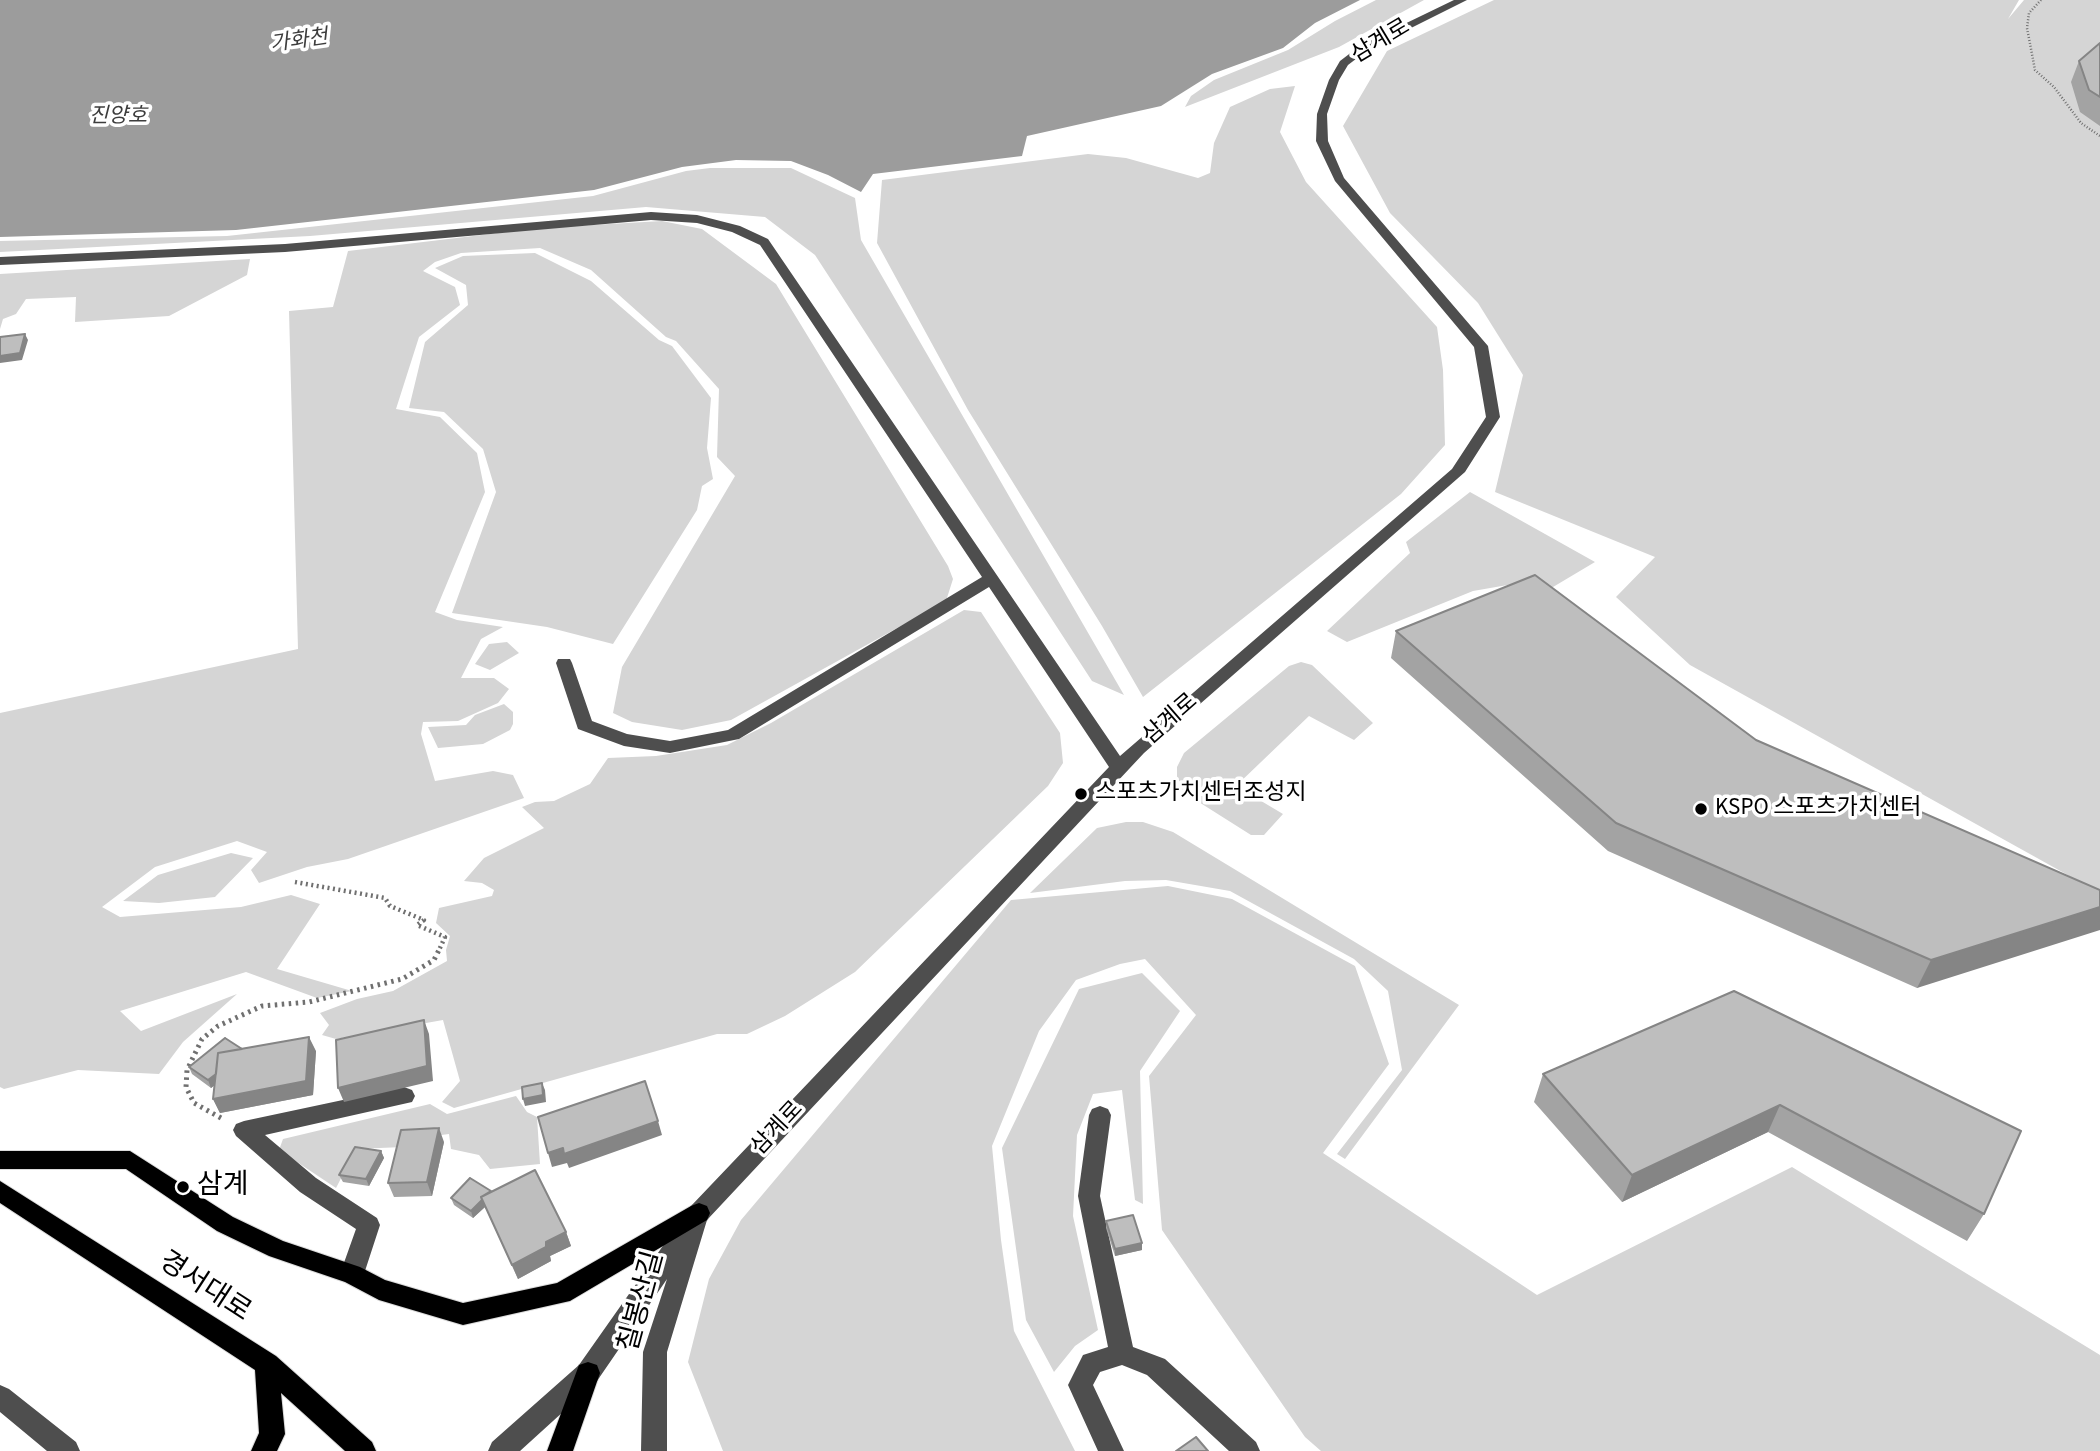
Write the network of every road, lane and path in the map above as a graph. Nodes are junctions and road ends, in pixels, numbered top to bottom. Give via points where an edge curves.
1 (1462, 0) edge
2 (2041, 0) edge
3 (2100, 136) edge
4 (0, 261) edge
5 (991, 579) junction
6 (564, 663) dead end
7 (1119, 768) junction
8 (295, 882) dead end
9 (404, 1096) dead end
10 (1100, 1115) dead end
11 (243, 1130) junction
12 (0, 1160) edge
13 (0, 1191) edge
14 (699, 1213) junction
15 (352, 1274) junction
16 (1122, 1354) junction
17 (267, 1364) junction
18 (588, 1373) junction
19 (0, 1397) edge
20 (66, 1451) edge
21 (264, 1451) edge
22 (363, 1451) edge
23 (500, 1451) edge
24 (560, 1451) edge
25 (654, 1451) edge
26 (1111, 1451) edge
27 (1247, 1451) edge

1 - 7 street, 삼계로 via 1387,35 1344,63 1322,114 1322,141 1339,179 1481,346 1493,417 1458,472
2 - 3 path via 2029,13 2026,28 2035,70 2081,123
4 - 5 street via 285,248 651,216 697,219 736,229 764,242
5 - 6 street via 733,735 670,747 624,740 584,725
5 - 7 street
7 - 14 street, 삼계로
8 - 11 path via 386,898 390,905 424,920 417,925 445,937 434,960 402,979 309,1002 262,1006 218,1026 202,1039 187,1070 186,1087 194,1103
9 - 11 street
10 - 16 street via 1089,1196
11 - 15 street via 308,1185 369,1225
12 - 15 main road via 130,1160 225,1224 277,1249
13 - 17 main road, 경서대로
14 - 15 main road via 562,1293 463,1314 379,1289
14 - 18 street, 삼계로
14 - 25 street, 칠봉산길 via 655,1352
16 - 26 street via 1092,1363 1080,1385
16 - 27 street via 1156,1367
17 - 21 main road via 272,1434
17 - 22 main road, 경서대로
18 - 23 street, 삼계로
18 - 24 main road
19 - 20 street

